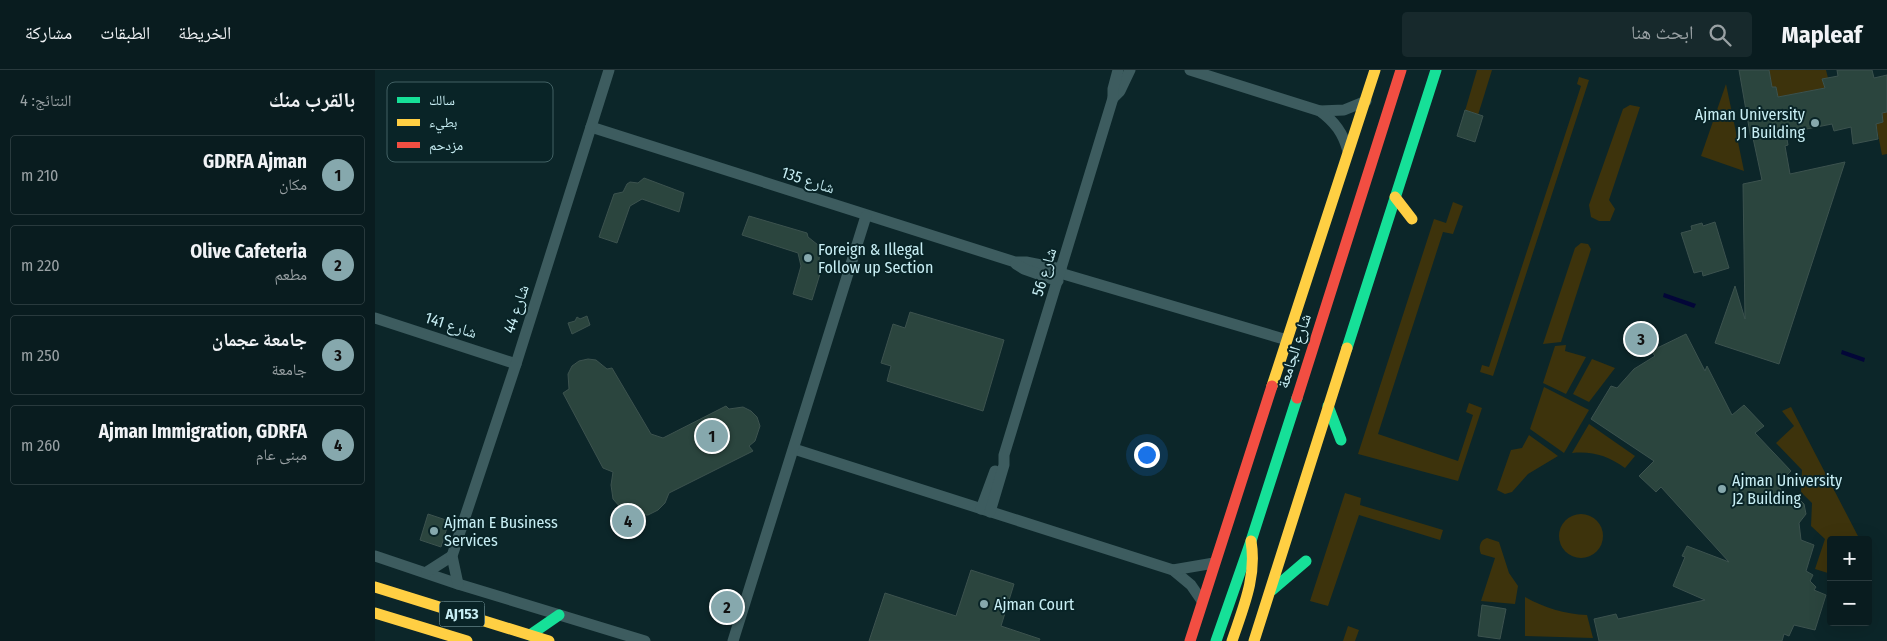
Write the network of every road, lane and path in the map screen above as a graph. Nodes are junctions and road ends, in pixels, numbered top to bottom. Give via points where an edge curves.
1 (609, 70) edge
2 (1118, 70) edge
3 (1130, 70) edge
4 (1189, 70) edge
5 (1375, 70) edge
6 (1401, 70) edge
7 (1436, 70) edge
8 (1445, 70) edge
9 (1432, 83) junction
10 (1113, 98) junction
11 (1365, 100) junction
12 (1320, 111) junction
13 (591, 127) junction
14 (1348, 152) junction
15 (1395, 197) junction
16 (1358, 204) junction
17 (866, 216) junction
18 (1412, 219) dead end
19 (1060, 274) junction
20 (375, 318) edge
21 (1319, 327) junction
22 (1287, 340) junction
23 (516, 364) junction
24 (1328, 406) junction
25 (1341, 440) dead end
26 (794, 449) junction
27 (986, 510) junction
28 (1251, 541) junction
29 (375, 556) edge
30 (452, 556) junction
31 (1306, 561) dead end
32 (1214, 562) junction
33 (1173, 570) junction
34 (427, 572) junction
35 (458, 584) junction
36 (375, 587) edge
37 (1272, 590) junction
38 (1202, 601) junction
39 (375, 613) edge
40 (559, 614) junction
41 (530, 635) junction
42 (467, 641) edge
43 (549, 641) edge
44 (645, 641) edge
45 (733, 641) edge
46 (1190, 641) edge
47 (1216, 641) edge
48 (1232, 641) edge
49 (1254, 641) edge

1 - 13 street, شارع 44
2 - 10 street, شارع 56
3 - 10 street, شارع 56
4 - 12 street
5 - 11 main road
6 - 16 main road, شارع الجامعة
7 - 9 main road
8 - 9 main road
9 - 15 main road
10 - 19 street, شارع 56
11 - 12 street via 1343,110
11 - 14 main road
12 - 14 street via 1337,126
13 - 17 street, شارع 135
13 - 23 street, شارع 44
14 - 16 main road
14 - 22 main road
15 - 18 main road
15 - 24 main road
16 - 21 main road, شارع الجامعة
17 - 19 street, شارع 135
17 - 26 street
19 - 22 street, شارع 135
19 - 27 street, شارع 56 via 1004,455 998,462
20 - 23 street, شارع 141
21 - 22 main road
21 - 28 main road, شارع الجامعة
22 - 32 main road
23 - 30 street, شارع 44
24 - 25 main road
24 - 37 main road
26 - 27 street
26 - 45 street
27 - 33 street
28 - 47 main road, شارع الجامعة
28 - 48 main road via 1253,569
29 - 34 street
30 - 34 street
30 - 35 street, شارع 44
31 - 37 main road
32 - 33 street
32 - 38 main road
33 - 38 street via 1191,585
34 - 35 street
35 - 40 street
36 - 41 main road, AJ153
37 - 49 main road
38 - 46 main road
39 - 42 main road, AJ153
40 - 41 main road
40 - 44 street
41 - 43 main road, AJ153

